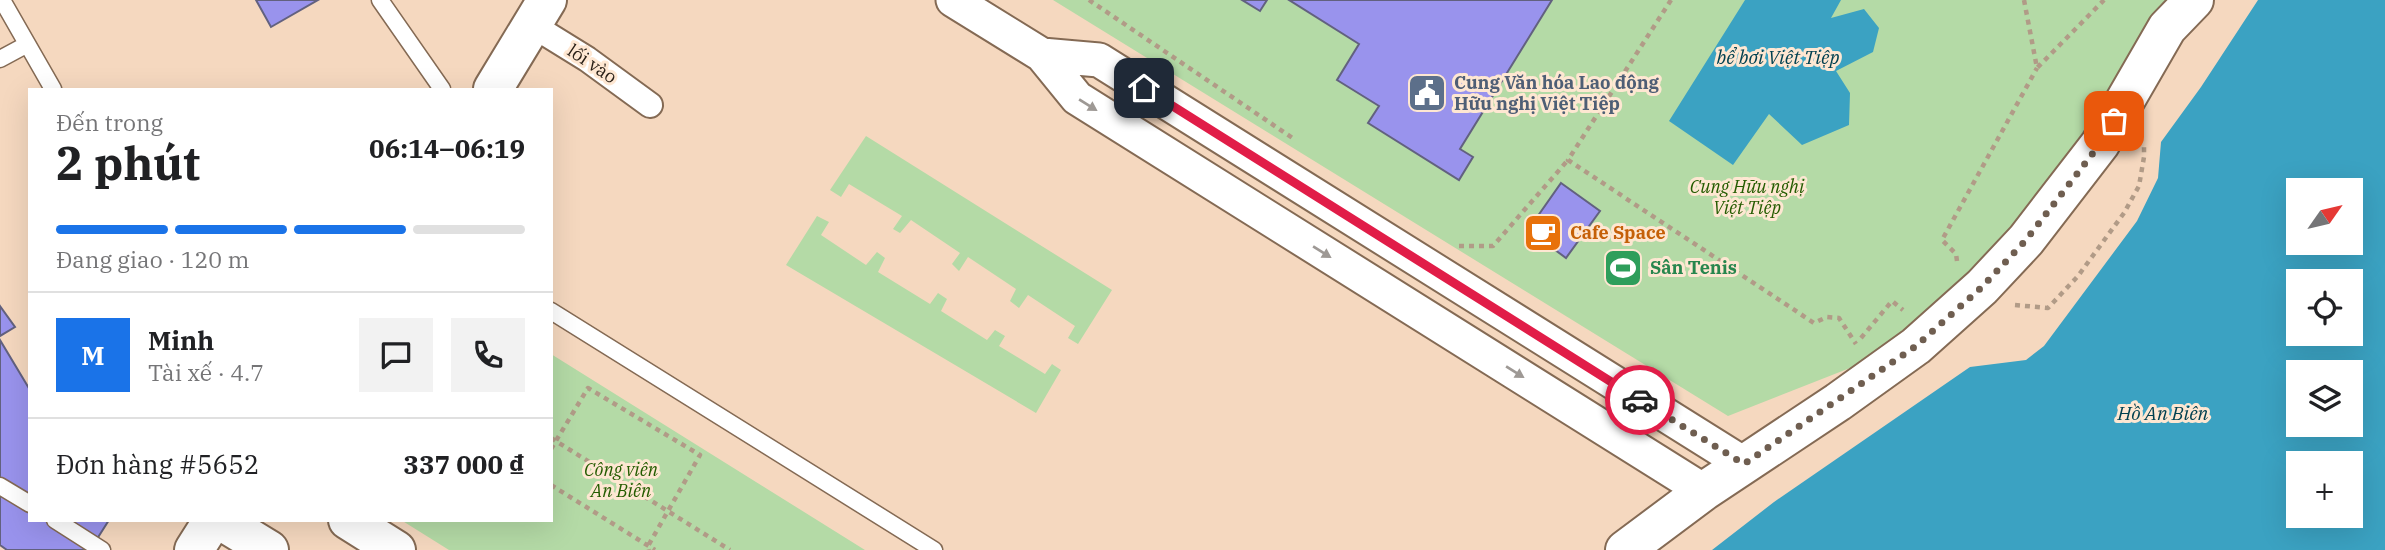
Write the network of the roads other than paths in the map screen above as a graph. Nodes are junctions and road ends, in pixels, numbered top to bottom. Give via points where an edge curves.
1 (2, 0) edge
2 (380, 0) edge
3 (953, 0) edge
4 (2194, 0) edge
5 (540, 13) edge
6 (26, 45) junction
7 (1042, 55) junction
8 (0, 59) edge
9 (52, 88) edge
10 (441, 88) edge
11 (495, 88) edge
12 (650, 105) dead end
13 (1300, 187) junction
14 (1276, 223) junction
15 (1449, 280) junction
16 (553, 312) edge
17 (1426, 317) junction
18 (1744, 464) junction
19 (0, 486) edge
20 (1704, 491) junction
21 (28, 503) edge
22 (58, 522) edge
23 (212, 522) edge
24 (223, 522) edge
25 (351, 522) edge
26 (102, 550) edge
27 (194, 550) edge
28 (269, 550) edge
29 (396, 550) edge
30 (934, 550) edge
31 (1625, 550) edge

1 - 6 lane
2 - 10 lane
3 - 7 street
4 - 18 street via 2167,28 2100,144 2026,240 1982,287 1916,346
5 - 11 street
5 - 12 street, lối vào via 587,59
6 - 8 lane
6 - 9 lane
7 - 13 street via 1099,60
7 -> 14 street via 1077,98
13 - 14 street
13 - 15 street
14 -> 17 street
15 - 17 street
15 - 18 street
16 - 30 lane
17 -> 20 street
18 - 20 street
19 - 21 lane
20 - 31 street
22 - 26 lane
23 - 27 street
24 - 28 street
25 - 29 street

